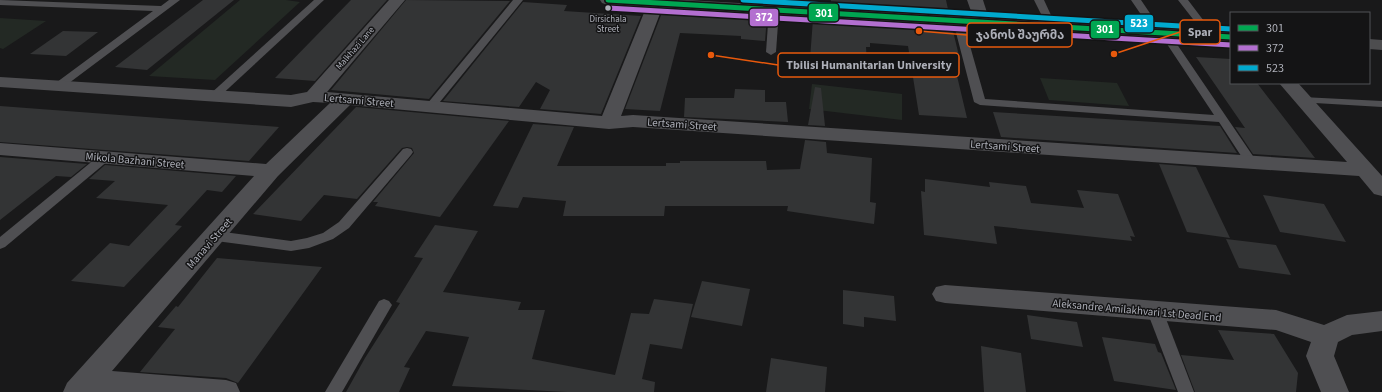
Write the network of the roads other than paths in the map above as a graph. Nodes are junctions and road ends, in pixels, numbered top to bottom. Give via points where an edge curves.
1 (175, 0) edge
2 (319, 0) edge
3 (396, 0) edge
4 (518, 0) edge
5 (608, 0) edge
6 (975, 0) edge
7 (1039, 0) edge
8 (1136, 0) edge
9 (1183, 0) edge
10 (0, 2) edge
11 (656, 3) junction
12 (162, 9) junction
13 (774, 10) junction
14 (958, 21) junction
15 (982, 22) junction
16 (1052, 26) junction
17 (1161, 33) junction
18 (1210, 35) junction
19 (1230, 37) edge
20 (1370, 44) edge
21 (1382, 45) edge
22 (771, 52) dead end
23 (0, 82) edge
24 (1289, 84) edge
25 (57, 87) junction
26 (213, 96) junction
27 (313, 96) junction
28 (346, 98) junction
29 (1302, 100) junction
30 (1382, 104) edge
31 (431, 106) junction
32 (1223, 119) junction
33 (608, 123) junction
34 (0, 149) edge
35 (407, 152) dead end
36 (105, 157) junction
37 (1251, 162) junction
38 (1364, 170) junction
39 (271, 171) junction
40 (1382, 190) edge
41 (216, 236) junction
42 (0, 244) edge
43 (945, 294) dead end
44 (384, 305) dead end
45 (1155, 311) junction
46 (1382, 321) edge
47 (1326, 336) junction
48 (83, 386) edge
49 (226, 392) edge
50 (333, 392) edge
51 (1186, 392) edge
52 (1334, 392) edge

1 - 12 lane
2 - 26 lane
3 - 27 street, Malkhazi Lane
4 - 31 lane
5 - 11 main road
6 - 15 street
7 - 16 lane
8 - 17 lane
9 - 18 lane
10 - 12 lane
11 - 13 main road
11 - 33 street
12 - 25 lane
13 - 14 main road
13 - 22 lane
14 - 15 main road
14 - 32 lane via 980,102
15 - 16 main road
16 - 17 main road
17 - 18 main road
17 - 32 lane
18 - 19 main road
20 - 21 main road
23 - 25 street, Lertsami Street
24 - 29 street
25 - 26 street, Lertsami Street
26 - 27 street, Lertsami Street via 291,101
27 - 28 street, Lertsami Street
28 - 31 street, Lertsami Street
28 - 39 street, Manavi Street
29 - 30 lane
29 - 38 street
31 - 33 street, Lertsami Street
32 - 37 lane
33 - 37 street, Lertsami Street via 633,121
34 - 36 street, Mikola Bazhani Street
35 - 41 lane via 344,224 328,236 291,246
36 - 39 street, Mikola Bazhani Street
36 - 42 lane
37 - 38 street, Lertsami Street
38 - 40 street
39 - 41 street, Manavi Street
41 - 48 street, Manavi Street
43 - 45 street, Aleksandre Amilakhvari 1st Dead End
44 - 50 lane
45 - 47 street, Aleksandre Amilakhvari 1st Dead End via 1276,320
45 - 51 lane
46 - 47 street via 1347,325
47 - 52 street via 1320,356
48 - 49 street

